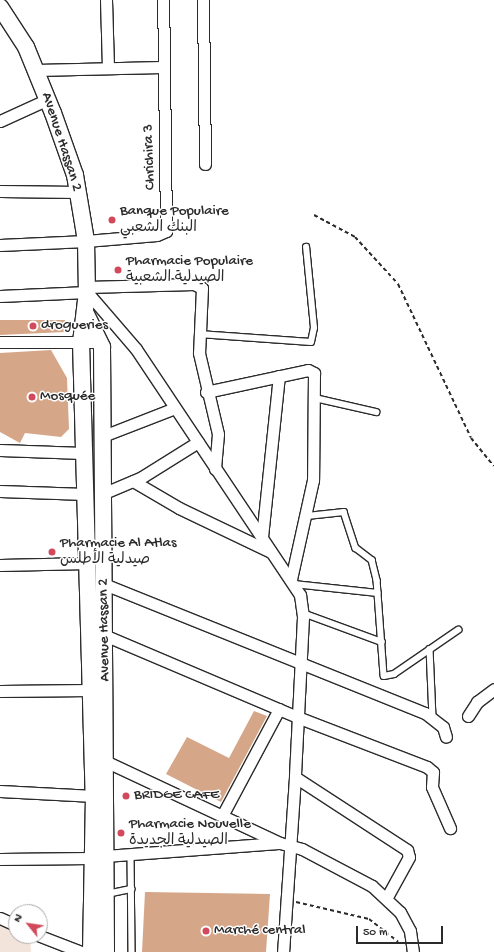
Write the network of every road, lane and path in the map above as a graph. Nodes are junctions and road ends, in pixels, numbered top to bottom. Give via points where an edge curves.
1 (106, 0) edge
2 (163, 0) edge
3 (204, 0) edge
4 (0, 7) edge
5 (162, 67) junction
6 (108, 68) junction
7 (36, 70) junction
8 (48, 99) junction
9 (0, 120) edge
10 (205, 164) dead end
11 (0, 191) edge
12 (78, 192) junction
13 (314, 215) dead end
14 (86, 241) junction
15 (0, 245) edge
16 (306, 247) dead end
17 (87, 289) junction
18 (0, 296) edge
19 (85, 312) junction
20 (199, 334) junction
21 (0, 342) edge
22 (81, 342) junction
23 (100, 342) junction
24 (102, 363) junction
25 (82, 365) junction
26 (279, 376) junction
27 (206, 392) junction
28 (315, 398) junction
29 (175, 408) junction
30 (376, 412) dead end
31 (102, 436) junction
32 (198, 442) junction
33 (0, 450) edge
34 (83, 453) junction
35 (494, 466) edge
36 (215, 469) junction
37 (133, 481) junction
38 (0, 491) edge
39 (85, 494) junction
40 (102, 494) junction
41 (307, 516) junction
42 (262, 537) junction
43 (272, 552) junction
44 (88, 563) junction
45 (0, 565) edge
46 (292, 582) junction
47 (104, 584) junction
48 (378, 593) junction
49 (303, 612) junction
50 (458, 630) dead end
51 (104, 635) junction
52 (382, 642) junction
53 (430, 649) junction
54 (300, 661) junction
55 (494, 689) edge
56 (90, 690) junction
57 (0, 691) edge
58 (279, 709) junction
59 (297, 716) junction
60 (468, 716) dead end
61 (433, 717) junction
62 (446, 737) dead end
63 (107, 762) junction
64 (295, 777) junction
65 (0, 791) edge
66 (94, 796) junction
67 (223, 814) junction
68 (450, 828) dead end
69 (280, 843) junction
70 (292, 846) junction
71 (131, 854) junction
72 (98, 857) junction
73 (0, 859) edge
74 (131, 889) junction
75 (106, 894) junction
76 (387, 897) junction
77 (287, 901) junction
78 (48, 939) edge
79 (398, 942) dead end
80 (81, 952) edge
81 (91, 952) edge
82 (106, 952) edge
83 (132, 952) edge
84 (283, 952) edge
85 (413, 952) edge

1 - 6 street
2 - 5 street, Chrichira 3
3 - 10 street
4 - 7 main road, Avenue Hassan 2
5 - 6 street
5 - 14 street, Chrichira 3 via 166,231 157,235
6 - 7 street
7 - 8 main road, Avenue Hassan 2
8 - 9 street
8 - 12 main road, Avenue Hassan 2
11 - 12 street
12 - 14 main road, Avenue Hassan 2
13 - 35 path via 355,237 398,284 471,438
14 - 15 street
14 - 17 main road, Avenue Hassan 2
16 - 20 lane via 314,328 311,342
17 - 18 street
17 - 19 main road, Avenue Hassan 2
17 - 20 street via 200,285 203,290
17 - 29 street via 136,350
19 - 22 main road, Avenue Hassan 2
19 - 23 main road, Avenue Hassan 2
20 - 27 street
21 - 22 street
22 - 23 street
22 - 25 main road, Avenue Hassan 2
23 - 24 main road, Avenue Hassan 2
24 - 25 main road
24 - 31 main road, Avenue Hassan 2
25 - 34 main road, Avenue Hassan 2
26 - 27 street
26 - 28 street via 312,370 316,379
26 - 42 street
27 - 36 street via 218,434
28 - 30 lane
28 - 41 street via 313,480
29 - 31 street
29 - 32 street
31 - 40 main road, Avenue Hassan 2
32 - 36 street
32 - 37 street
33 - 34 street
34 - 39 main road, Avenue Hassan 2
36 - 42 street
37 - 40 street
37 - 43 street via 178,508
38 - 39 street
39 - 44 main road, Avenue Hassan 2
40 - 47 main road, Avenue Hassan 2
41 - 46 street
41 - 48 lane via 345,514 356,548 372,560
42 - 43 street
43 - 46 street
44 - 45 street
44 - 56 main road, Avenue Hassan 2
46 - 48 lane
46 - 49 street via 300,595
47 - 51 main road, Avenue Hassan 2
47 - 54 street
48 - 52 lane
49 - 52 lane
49 - 54 street
50 - 53 lane
51 - 58 street
51 - 63 main road, Avenue Hassan 2
52 - 53 lane via 384,676 394,674
53 - 61 lane
54 - 59 street
54 - 61 street
55 - 60 street via 477,702
56 - 57 street
56 - 66 main road, Avenue Hassan 2
58 - 59 street
58 - 67 street
59 - 64 street
59 - 68 street via 430,769 434,774 432,787
61 - 62 street via 443,728
63 - 67 street
63 - 72 main road, Avenue Hassan 2
64 - 70 street
64 - 76 street via 407,850 408,860
65 - 66 street
66 - 72 main road, Avenue Hassan 2
67 - 69 street
69 - 70 street
69 - 71 street
70 - 76 street via 348,872
70 - 77 street
71 - 72 street
71 - 74 lane
72 - 73 street
72 - 75 main road, Avenue Hassan 2
72 - 81 main road, Avenue Hassan 2
74 - 75 lane
74 - 83 lane
75 - 82 main road, Avenue Hassan 2
76 - 85 street via 405,919
77 - 79 path via 369,918
77 - 84 street
78 - 80 street

